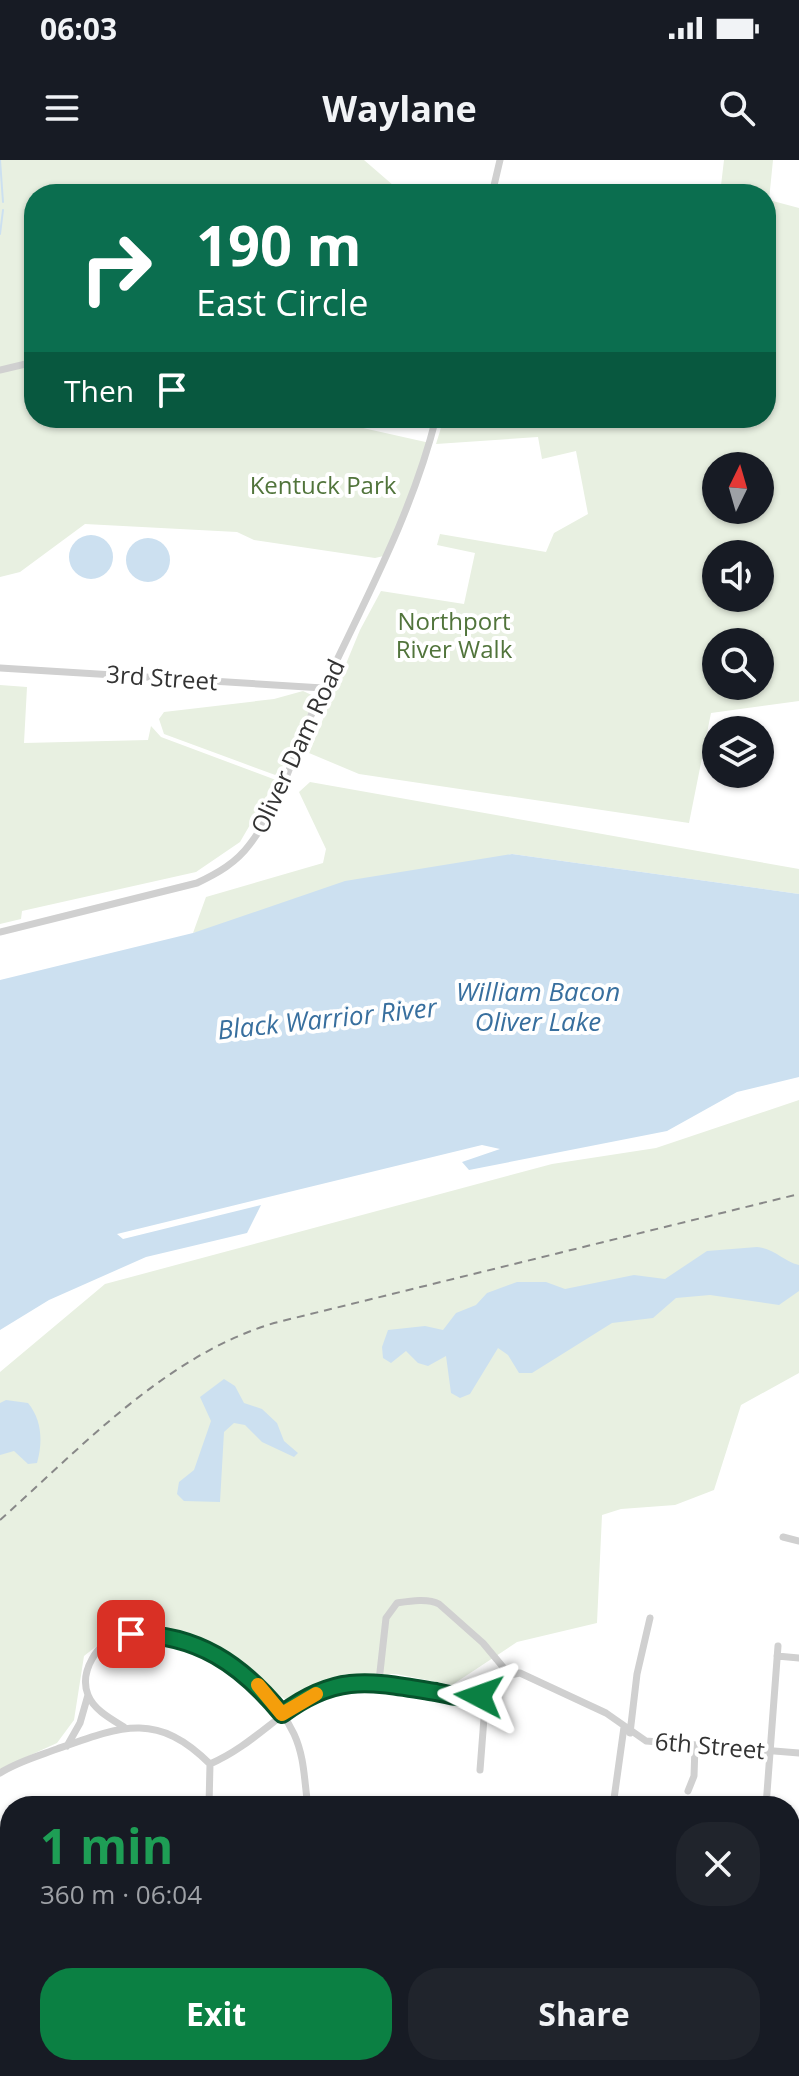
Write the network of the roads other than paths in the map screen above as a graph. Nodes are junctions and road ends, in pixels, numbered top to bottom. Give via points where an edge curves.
1 (500, 160) edge
2 (494, 184) edge
3 (24, 364) edge
4 (0, 370) edge
5 (434, 428) edge
6 (0, 668) edge
7 (323, 688) junction
8 (0, 932) edge
9 (783, 1537) dead end
10 (799, 1541) edge
11 (650, 1618) dead end
12 (778, 1646) dead end
13 (777, 1656) junction
14 (799, 1658) edge
15 (508, 1673) junction
16 (379, 1681) junction
17 (482, 1694) junction
18 (88, 1695) junction
19 (282, 1714) junction
20 (124, 1727) junction
21 (627, 1730) junction
22 (67, 1746) junction
23 (695, 1746) junction
24 (771, 1751) junction
25 (799, 1753) edge
26 (210, 1764) junction
27 (480, 1770) dead end
28 (0, 1773) edge
29 (688, 1791) dead end
30 (209, 1796) edge
31 (307, 1796) edge
32 (615, 1796) edge
33 (767, 1796) edge

1 - 2 street
3 - 4 street
5 - 7 street, Oliver Dam Road via 405,519
6 - 7 street, 3rd Street
7 - 8 street, Oliver Dam Road via 274,806 251,843 220,872 172,892
9 - 10 street
11 - 21 street
12 - 13 street
13 - 14 street
13 - 24 street
15 - 16 street via 452,1614 435,1602 422,1601 397,1603 390,1610
15 - 17 street
15 - 21 street, 6th Street via 529,1676 606,1713
16 - 17 street via 457,1696
16 - 19 street via 340,1686
17 - 27 street
18 - 19 street via 88,1669 102,1647 115,1638 149,1634 207,1648 256,1682
18 - 20 street
18 - 22 street
19 - 26 street
19 - 31 street via 303,1758
20 - 22 street
20 - 26 street via 167,1731
21 - 23 street, 6th Street via 646,1741
21 - 32 street
22 - 28 street
23 - 24 street, 6th Street
23 - 29 street
24 - 25 street, 6th Street
24 - 33 street
26 - 30 street

